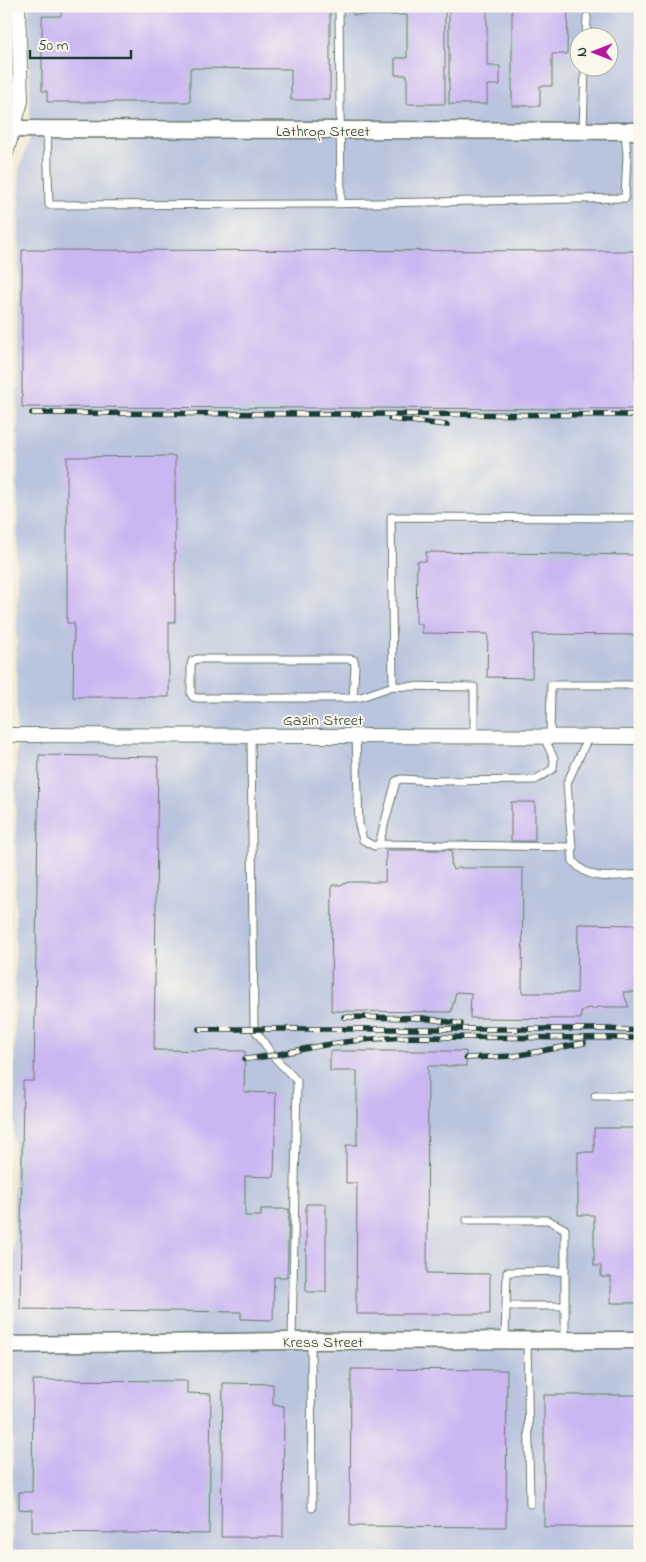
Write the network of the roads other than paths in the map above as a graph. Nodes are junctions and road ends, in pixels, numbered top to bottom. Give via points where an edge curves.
1 (18, 6) edge
2 (339, 6) edge
3 (587, 17) dead end
4 (586, 28) edge
5 (585, 78) edge
6 (47, 128) junction
7 (10, 129) edge
8 (339, 130) junction
9 (584, 131) junction
10 (632, 131) edge
11 (6, 153) edge
12 (341, 203) junction
13 (640, 518) edge
14 (640, 685) edge
15 (393, 686) junction
16 (353, 698) junction
17 (6, 735) edge
18 (251, 736) junction
19 (356, 736) junction
20 (474, 737) junction
21 (547, 737) junction
22 (640, 737) edge
23 (588, 738) junction
24 (379, 844) junction
25 (573, 847) junction
26 (640, 874) edge
27 (595, 1096) dead end
28 (640, 1096) edge
29 (467, 1220) dead end
30 (565, 1271) junction
31 (506, 1306) junction
32 (565, 1306) junction
33 (505, 1340) junction
34 (527, 1340) junction
35 (565, 1340) junction
36 (640, 1340) edge
37 (292, 1341) junction
38 (311, 1341) junction
39 (6, 1345) edge
40 (530, 1504) dead end
41 (312, 1508) dead end

1 - 7 street via 21,101
2 - 8 lane
3 - 4 lane
5 - 9 lane
6 - 7 street, Lathrop Street
6 - 8 street, Lathrop Street
6 - 12 lane via 49,205
7 - 11 street
8 - 9 street, Lathrop Street
8 - 12 lane
9 - 10 street, Lathrop Street
10 - 12 lane via 625,198
13 - 15 lane via 391,517
14 - 21 lane via 551,685
15 - 16 lane
15 - 20 lane via 474,687
16 - 16 lane via 193,698 190,666 197,659 349,658 354,660 355,666
17 - 18 street, Gazin Street
18 - 19 street, Gazin Street
18 - 37 lane via 254,1028 273,1056 297,1081
19 - 20 street, Gazin Street
19 - 24 lane via 358,825 363,840 374,846
20 - 21 street, Gazin Street
21 - 23 street, Gazin Street
21 - 24 lane via 554,759 553,769 535,780 396,781
22 - 23 street, Gazin Street
23 - 25 lane via 567,783
24 - 25 lane
25 - 26 lane via 573,861 590,874 600,878
27 - 28 lane
29 - 30 lane via 548,1220 565,1229
30 - 31 lane via 507,1272
30 - 32 lane
31 - 32 lane
31 - 33 lane
32 - 35 lane
33 - 34 street, Kress Street
33 - 38 street, Kress Street
34 - 35 street, Kress Street
34 - 40 lane
35 - 36 street, Kress Street
37 - 38 street, Kress Street
37 - 39 street, Kress Street
38 - 41 lane

